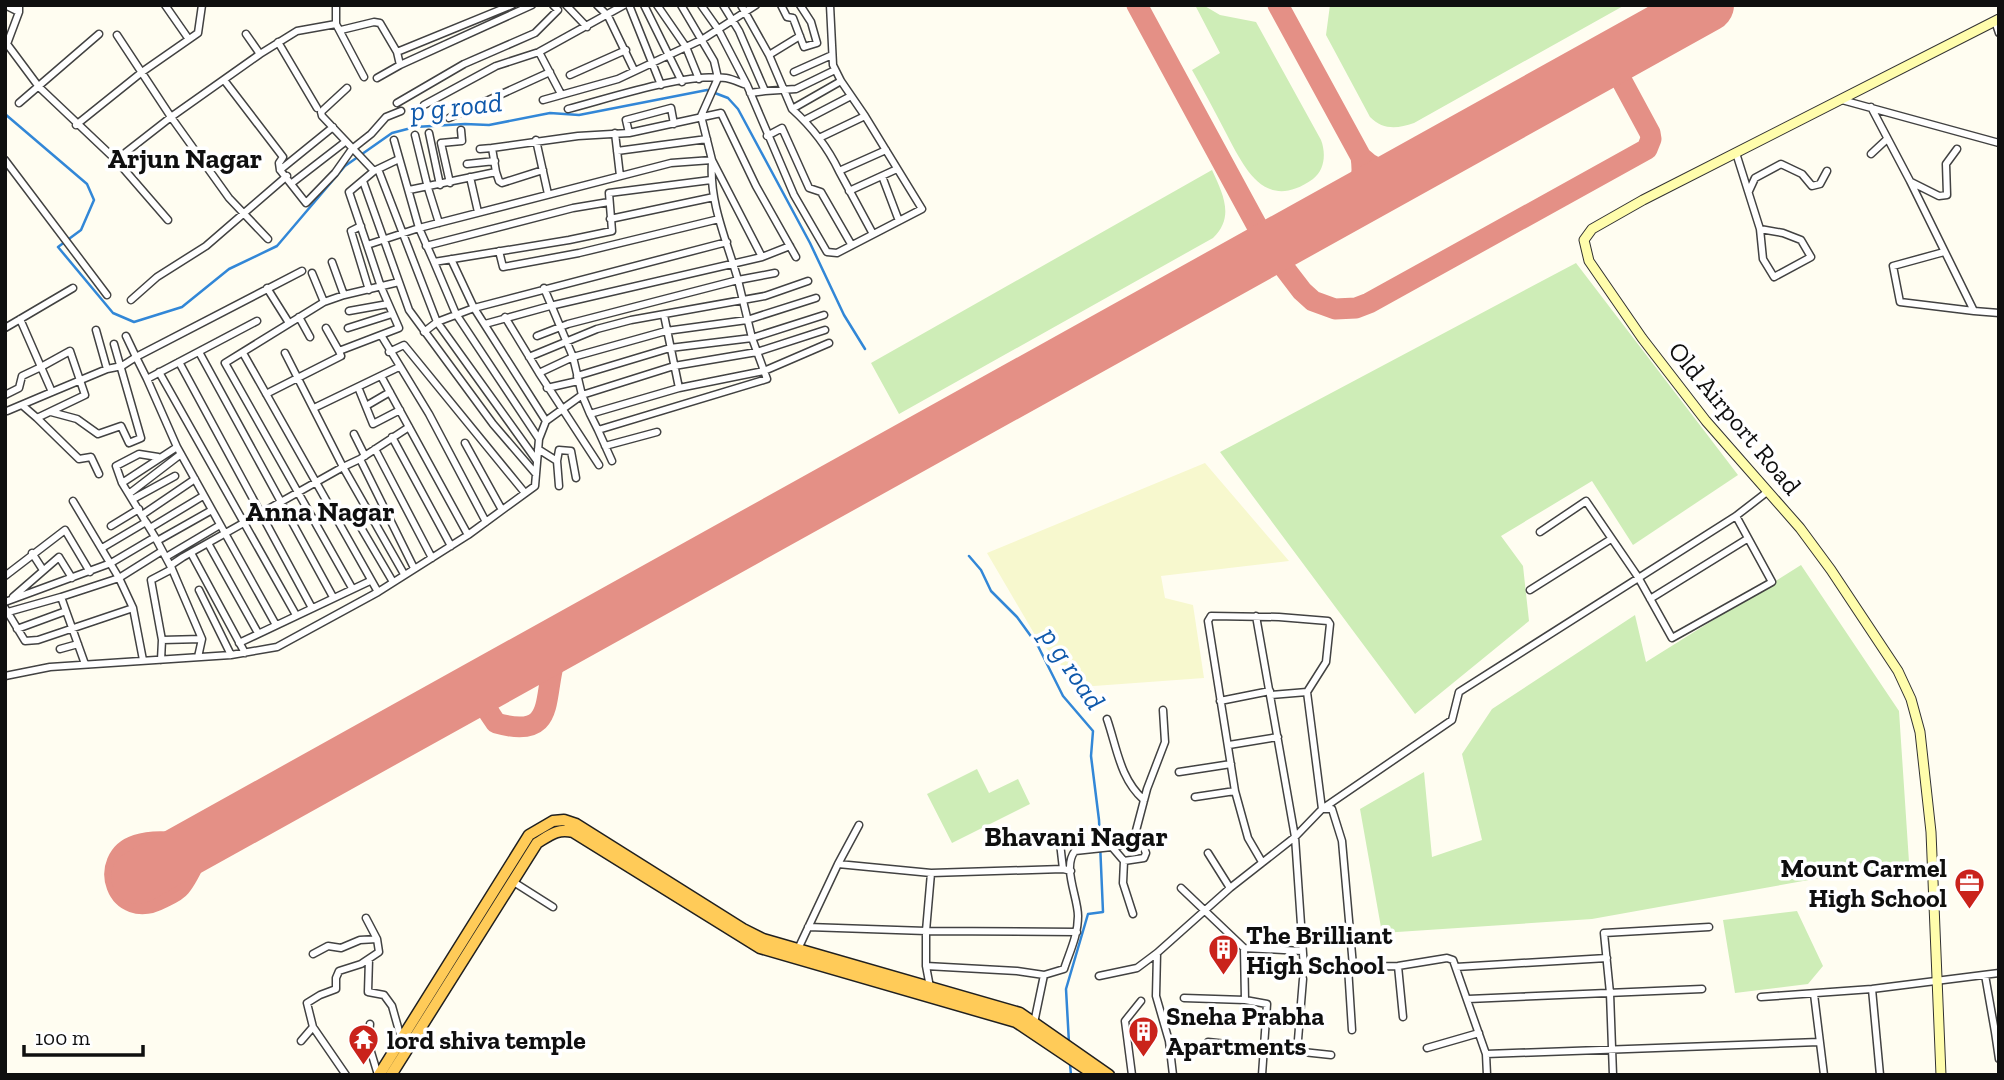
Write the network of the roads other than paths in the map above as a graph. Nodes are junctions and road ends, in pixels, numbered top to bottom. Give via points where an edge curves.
1 (5, 5) edge
2 (165, 5) edge
3 (202, 5) edge
4 (336, 5) edge
5 (512, 5) edge
6 (531, 5) edge
7 (553, 5) edge
8 (566, 5) edge
9 (597, 5) edge
10 (644, 5) edge
11 (657, 5) edge
12 (681, 5) edge
13 (701, 5) edge
14 (723, 5) edge
15 (756, 5) edge
16 (781, 5) edge
17 (800, 5) edge
18 (830, 5) edge
19 (624, 6) edge
20 (19, 8) edge
21 (743, 8) edge
22 (608, 16) junction
23 (732, 19) junction
24 (1997, 20) edge
25 (339, 27) junction
26 (587, 27) junction
27 (718, 29) junction
28 (1999, 33) edge
29 (99, 34) dead end
30 (246, 34) dead end
31 (117, 35) dead end
32 (800, 36) junction
33 (188, 38) junction
34 (702, 39) junction
35 (278, 42) junction
36 (686, 47) junction
37 (626, 51) junction
38 (397, 52) junction
39 (539, 52) junction
40 (260, 54) junction
41 (670, 55) junction
42 (769, 55) junction
43 (832, 55) junction
44 (652, 63) junction
45 (400, 65) junction
46 (634, 70) junction
47 (835, 70) junction
48 (142, 72) junction
49 (550, 72) junction
50 (794, 72) dead end
51 (570, 75) dead end
52 (364, 77) dead end
53 (377, 78) dead end
54 (718, 78) junction
55 (224, 79) junction
56 (699, 79) junction
57 (841, 81) junction
58 (682, 82) junction
59 (662, 85) junction
60 (747, 85) junction
61 (39, 87) junction
62 (347, 88) dead end
63 (765, 91) junction
64 (783, 91) junction
65 (750, 93) junction
66 (561, 94) junction
67 (851, 96) junction
68 (543, 100) dead end
69 (1841, 100) junction
70 (19, 103) dead end
71 (397, 103) dead end
72 (424, 105) dead end
73 (1871, 107) junction
74 (317, 108) dead end
75 (568, 109) dead end
76 (792, 109) junction
77 (401, 111) dead end
78 (701, 116) junction
79 (865, 116) junction
80 (172, 117) junction
81 (449, 118) dead end
82 (805, 120) junction
83 (674, 124) junction
84 (76, 125) junction
85 (333, 127) junction
86 (460, 131) dead end
87 (429, 133) dead end
88 (615, 133) junction
89 (629, 133) junction
90 (415, 135) dead end
91 (767, 136) junction
92 (819, 138) junction
93 (394, 139) dead end
94 (707, 139) junction
95 (536, 140) junction
96 (1886, 140) junction
97 (345, 142) junction
98 (1999, 143) edge
99 (492, 148) junction
100 (480, 149) dead end
101 (1957, 149) dead end
102 (353, 150) junction
103 (886, 150) junction
104 (617, 151) junction
105 (1736, 153) junction
106 (1871, 154) dead end
107 (399, 159) junction
108 (5, 160) edge
109 (116, 160) junction
110 (712, 160) junction
111 (495, 161) junction
112 (467, 164) dead end
113 (897, 169) junction
114 (280, 170) junction
115 (376, 170) junction
116 (543, 170) junction
117 (839, 171) junction
118 (1827, 171) dead end
119 (496, 172) junction
120 (620, 176) junction
121 (882, 176) junction
122 (470, 177) junction
123 (290, 179) junction
124 (711, 180) junction
125 (363, 181) junction
126 (1910, 181) junction
127 (450, 183) junction
128 (440, 185) junction
129 (428, 188) junction
130 (409, 191) junction
131 (849, 191) junction
132 (1749, 191) junction
133 (548, 194) junction
134 (714, 197) junction
135 (609, 202) junction
136 (478, 212) junction
137 (245, 213) junction
138 (168, 219) dead end
139 (610, 219) junction
140 (719, 219) junction
141 (899, 221) junction
142 (439, 223) junction
143 (361, 226) junction
144 (419, 228) junction
145 (1760, 229) junction
146 (402, 234) junction
147 (873, 234) junction
148 (385, 238) junction
149 (268, 239) dead end
150 (727, 242) junction
151 (851, 244) junction
152 (367, 245) junction
153 (426, 246) junction
154 (790, 246) junction
155 (499, 251) junction
156 (1944, 252) junction
157 (762, 257) junction
158 (796, 257) dead end
159 (451, 258) junction
160 (332, 262) dead end
161 (434, 262) junction
162 (733, 264) junction
163 (302, 271) dead end
164 (312, 273) dead end
165 (775, 273) dead end
166 (738, 280) junction
167 (808, 281) dead end
168 (399, 282) junction
169 (73, 288) dead end
170 (267, 288) junction
171 (381, 288) junction
172 (544, 288) junction
173 (369, 290) junction
174 (107, 295) dead end
175 (344, 295) junction
176 (816, 298) dead end
177 (131, 300) dead end
178 (743, 300) junction
179 (324, 302) junction
180 (388, 304) junction
181 (551, 306) junction
182 (474, 308) junction
183 (349, 311) dead end
184 (1973, 311) junction
185 (1999, 313) edge
186 (393, 314) junction
187 (456, 314) junction
188 (664, 314) junction
189 (824, 315) dead end
190 (299, 317) junction
191 (505, 317) junction
192 (20, 320) junction
193 (747, 320) junction
194 (257, 321) dead end
195 (437, 322) junction
196 (289, 323) junction
197 (485, 324) junction
198 (5, 328) edge
199 (326, 328) dead end
200 (348, 328) dead end
201 (399, 328) junction
202 (559, 328) junction
203 (96, 330) dead end
204 (825, 330) dead end
205 (666, 331) junction
206 (424, 332) junction
207 (381, 335) junction
208 (126, 336) dead end
209 (537, 336) dead end
210 (310, 337) dead end
211 (752, 338) junction
212 (565, 342) junction
213 (829, 343) dead end
214 (114, 344) dead end
215 (404, 345) junction
216 (670, 348) junction
217 (339, 351) junction
218 (199, 352) junction
219 (389, 352) junction
220 (757, 352) junction
221 (243, 353) junction
222 (285, 354) dead end
223 (529, 357) junction
224 (573, 357) junction
225 (136, 358) junction
226 (179, 362) junction
227 (225, 363) junction
228 (122, 366) junction
229 (674, 366) junction
230 (41, 367) junction
231 (399, 367) junction
232 (107, 369) junction
233 (764, 371) junction
234 (159, 372) junction
235 (209, 372) junction
236 (539, 373) junction
237 (381, 376) junction
238 (298, 378) junction
239 (147, 379) junction
240 (79, 380) junction
241 (578, 381) junction
242 (358, 387) junction
243 (548, 388) junction
244 (679, 388) junction
245 (52, 392) junction
246 (390, 392) junction
247 (266, 394) junction
248 (5, 395) edge
249 (582, 395) junction
250 (22, 405) junction
251 (366, 406) junction
252 (314, 408) junction
253 (561, 409) junction
254 (6, 410) edge
255 (400, 410) junction
256 (51, 412) junction
257 (590, 414) junction
258 (37, 418) junction
259 (546, 421) junction
260 (409, 427) junction
261 (598, 430) junction
262 (657, 432) dead end
263 (354, 435) dead end
264 (391, 437) junction
265 (538, 439) junction
266 (465, 443) dead end
267 (605, 446) junction
268 (177, 447) junction
269 (375, 449) junction
270 (538, 449) junction
271 (181, 454) junction
272 (158, 457) junction
273 (362, 458) junction
274 (537, 461) junction
275 (557, 461) junction
276 (612, 461) dead end
277 (598, 465) dead end
278 (343, 467) junction
279 (99, 474) dead end
280 (536, 474) junction
281 (175, 476) dead end
282 (576, 478) dead end
283 (195, 480) junction
284 (122, 483) junction
285 (316, 484) junction
286 (559, 486) dead end
287 (297, 492) junction
288 (1768, 492) junction
289 (525, 494) junction
290 (132, 496) junction
291 (203, 496) junction
292 (74, 500) dead end
293 (279, 502) junction
294 (212, 510) junction
295 (502, 510) junction
296 (261, 513) junction
297 (353, 514) dead end
298 (142, 516) junction
299 (1736, 516) junction
300 (486, 522) junction
301 (220, 525) junction
302 (244, 525) junction
303 (111, 526) dead end
304 (1540, 532) dead end
305 (226, 535) junction
306 (468, 536) junction
307 (155, 537) junction
308 (1611, 539) junction
309 (1747, 539) junction
310 (209, 545) junction
311 (451, 546) junction
312 (102, 548) junction
313 (32, 553) junction
314 (191, 553) junction
315 (164, 554) junction
316 (432, 558) junction
317 (111, 563) junction
318 (414, 568) junction
319 (172, 569) junction
320 (43, 570) junction
321 (90, 572) junction
322 (404, 574) junction
323 (5, 576) edge
324 (1638, 577) junction
325 (72, 578) junction
326 (119, 578) junction
327 (370, 581) junction
328 (393, 582) junction
329 (352, 588) junction
330 (199, 590) dead end
331 (1530, 590) dead end
332 (377, 592) junction
333 (61, 597) junction
334 (333, 597) junction
335 (1650, 599) junction
336 (8, 600) edge
337 (133, 608) junction
338 (312, 608) junction
339 (7, 610) edge
340 (66, 611) junction
341 (296, 615) junction
342 (1256, 616) junction
343 (276, 625) junction
344 (17, 629) junction
345 (72, 629) junction
346 (258, 633) junction
347 (202, 639) junction
348 (162, 640) junction
349 (239, 643) junction
350 (78, 644) junction
351 (60, 649) dead end
352 (245, 653) junction
353 (231, 654) junction
354 (198, 657) junction
355 (143, 660) junction
356 (161, 660) junction
357 (85, 664) junction
358 (5, 676) edge
359 (1307, 692) junction
360 (1271, 693) junction
361 (1220, 701) junction
362 (1163, 710) dead end
363 (1107, 719) dead end
364 (1278, 737) junction
365 (1229, 745) junction
366 (1231, 764) junction
367 (1179, 772) dead end
368 (1236, 791) junction
369 (1195, 797) dead end
370 (1144, 800) junction
371 (1322, 809) junction
372 (859, 825) dead end
373 (1295, 837) junction
374 (1133, 842) junction
375 (1060, 843) dead end
376 (1112, 847) junction
377 (1208, 853) dead end
378 (1124, 860) junction
379 (1262, 862) junction
380 (838, 864) junction
381 (1063, 869) junction
382 (1071, 871) junction
383 (931, 873) junction
384 (512, 881) junction
385 (1181, 888) dead end
386 (1230, 888) junction
387 (552, 907) dead end
388 (1205, 911) junction
389 (1133, 914) dead end
390 (366, 918) dead end
391 (808, 927) junction
392 (1709, 927) dead end
393 (926, 930) junction
394 (1077, 932) junction
395 (377, 939) junction
396 (1244, 948) junction
397 (798, 949) junction
398 (1302, 951) junction
399 (1157, 953) junction
400 (313, 954) dead end
401 (1607, 958) junction
402 (369, 959) junction
403 (1398, 965) junction
404 (926, 966) junction
405 (1351, 966) junction
406 (1456, 967) junction
407 (1999, 974) edge
408 (1044, 975) junction
409 (1984, 975) junction
410 (1098, 976) dead end
411 (1303, 979) dead end
412 (1936, 981) junction
413 (930, 987) junction
414 (1702, 989) dead end
415 (1872, 989) junction
416 (1610, 993) junction
417 (1814, 993) junction
418 (1761, 997) dead end
419 (1184, 998) dead end
420 (1468, 999) junction
421 (1245, 1000) junction
422 (1141, 1002) dead end
423 (1403, 1017) dead end
424 (1034, 1023) junction
425 (370, 1024) dead end
426 (313, 1027) junction
427 (1352, 1030) dead end
428 (1997, 1032) edge
429 (1479, 1033) junction
430 (401, 1039) junction
431 (301, 1041) dead end
432 (1208, 1042) dead end
433 (1819, 1042) junction
434 (1055, 1043) junction
435 (1264, 1048) junction
436 (1427, 1048) dead end
437 (1611, 1048) junction
438 (1297, 1052) junction
439 (1331, 1055) dead end
440 (1486, 1055) junction
441 (1999, 1059) edge
442 (346, 1075) edge
443 (379, 1075) edge
444 (391, 1075) edge
445 (1095, 1075) edge
446 (1109, 1075) edge
447 (1132, 1075) edge
448 (1173, 1075) edge
449 (1262, 1075) edge
450 (1487, 1075) edge
451 (1613, 1075) edge
452 (1824, 1075) edge
453 (1881, 1075) edge
454 (1941, 1075) edge

1 - 20 street
2 - 33 street
3 - 33 street via 198,33
4 - 25 street
5 - 38 street
6 - 45 street
7 - 71 street via 558,10 535,33 464,64
8 - 26 street
9 - 22 street
10 - 41 street
11 - 36 street
12 - 34 street
13 - 27 street
14 - 23 street
15 - 21 street
16 - 32 street
17 - 32 street via 817,43 804,47
18 - 43 street
19 - 22 street
19 - 44 street
20 - 61 street via 7,44
21 - 23 street
21 - 42 street
22 - 26 street
22 - 37 street
23 - 27 street
23 - 63 street
24 - 28 street
24 - 69 main road, Old Airport Road
25 - 35 street via 297,30
25 - 38 street via 377,22
25 - 52 street
26 - 39 street
27 - 34 street
27 - 60 street
29 - 61 street
30 - 40 street
31 - 48 street
32 - 42 street
33 - 48 street
34 - 36 street
34 - 54 street
35 - 40 street
35 - 74 street
36 - 41 street
36 - 56 street
37 - 46 street
37 - 51 street
38 - 45 street
39 - 49 street
39 - 72 street via 496,66
40 - 55 street
41 - 44 street
41 - 58 street
42 - 64 street
43 - 47 street
43 - 50 street
44 - 46 street
44 - 59 street
45 - 53 street
46 - 66 street via 618,79
47 - 57 street
47 - 64 street
48 - 80 street
48 - 84 street
49 - 66 street
49 - 81 street
54 - 56 street
54 - 60 street
54 - 78 street
55 - 80 street
55 - 114 street via 284,157
56 - 58 street
57 - 67 street
57 - 76 street
58 - 59 street
59 - 75 street
60 - 65 street
61 - 70 street
61 - 84 street
62 - 85 street via 321,112
63 - 64 street
63 - 65 street
64 - 76 street
65 - 91 street
66 - 68 street
67 - 79 street
67 - 82 street
69 - 73 street
69 - 105 main road, Old Airport Road
73 - 96 street
73 - 98 street
76 - 82 street
77 - 102 street via 386,117
78 - 83 street
78 - 94 street
78 - 154 street via 721,113
79 - 92 street
79 - 103 street
80 - 109 street
80 - 137 street via 229,198
82 - 92 street
83 - 89 street
83 - 89 street via 671,108 626,120
84 - 109 street
85 - 97 street
85 - 114 street
86 - 127 street via 462,141 441,143
87 - 128 street
88 - 89 street
88 - 95 street
88 - 104 street
90 - 129 street
91 - 151 street via 782,128 809,188 821,192
91 - 151 street via 827,252 837,253
92 - 117 street
93 - 107 street
94 - 104 street
94 - 110 street
95 - 99 street
95 - 116 street
96 - 106 street
96 - 126 street
97 - 102 street
97 - 123 street
99 - 100 street
99 - 111 street
101 - 126 street via 1946,164 1947,195 1939,196
102 - 115 street
102 - 123 street via 306,203
103 - 113 street
103 - 117 street
104 - 120 street
105 - 132 street
105 - 288 main road, Old Airport Road via 1602,222 1584,240 1590,261 1642,338
107 - 115 street
107 - 130 street
108 - 174 street
109 - 138 street
110 - 120 street via 671,163
110 - 124 street
110 - 157 street
111 - 112 street
111 - 119 street
113 - 121 street
113 - 141 street via 922,209
114 - 123 street
115 - 125 street
115 - 146 street
116 - 119 street via 502,183
116 - 133 street
117 - 131 street
118 - 132 street via 1820,184 1812,186 1802,174 1781,164 1755,178
119 - 122 street
120 - 133 street
121 - 131 street
121 - 141 street
122 - 127 street
122 - 136 street
123 - 137 street
124 - 134 street
124 - 135 street via 609,193
125 - 143 street via 349,192
125 - 148 street
126 - 156 street
127 - 128 street
128 - 129 street
129 - 130 street
129 - 142 street
130 - 144 street
131 - 147 street
132 - 145 street
133 - 136 street
134 - 139 street
134 - 140 street
135 - 139 street
135 - 153 street
136 - 142 street
137 - 149 street
137 - 177 street
139 - 155 street via 612,231
140 - 150 street
140 - 155 street via 503,267
141 - 147 street
142 - 144 street
143 - 152 street
143 - 173 street via 351,232
144 - 146 street
144 - 153 street
145 - 145 street via 1763,259 1774,277 1811,257 1801,240
146 - 148 street
146 - 195 street
147 - 151 street
148 - 152 street
148 - 168 street
150 - 162 street
150 - 172 street
152 - 171 street
153 - 161 street
154 - 157 street
154 - 158 street
155 - 159 street
156 - 184 street
156 - 184 street via 1893,266 1900,302
157 - 162 street
159 - 161 street
159 - 182 street
160 - 175 street
161 - 187 street
162 - 166 street
162 - 181 street
163 - 170 street
164 - 179 street
165 - 166 street
166 - 178 street
166 - 202 street
167 - 178 street
168 - 171 street
168 - 206 street via 409,310
169 - 192 street
170 - 196 street
170 - 225 street
171 - 173 street
171 - 180 street
172 - 181 street
172 - 182 street
173 - 175 street
175 - 179 street
176 - 193 street
178 - 188 street
178 - 193 street
179 - 190 street
180 - 183 street
180 - 186 street
181 - 191 street
181 - 202 street
182 - 187 street
182 - 197 street
184 - 185 street
186 - 200 street
186 - 201 street
187 - 195 street
187 - 265 street
188 - 205 street
188 - 212 street via 597,329
189 - 211 street
190 - 196 street
190 - 210 street
191 - 197 street
191 - 223 street
192 - 198 street
192 - 230 street
193 - 205 street
193 - 211 street
194 - 218 street
195 - 206 street
195 - 274 street
196 - 221 street
197 - 259 street
199 - 217 street
201 - 207 street
201 - 215 street
202 - 209 street
202 - 212 street
203 - 232 street
204 - 220 street
205 - 216 street
205 - 224 street
206 - 280 street
207 - 217 street
207 - 219 street
208 - 225 street
211 - 216 street
211 - 220 street
212 - 223 street
212 - 224 street
213 - 233 street
214 - 228 street
215 - 219 street
215 - 289 street
216 - 229 street
216 - 241 street via 577,376
217 - 238 street via 341,356
218 - 226 street
218 - 235 street
219 - 231 street
220 - 229 street
220 - 233 street
221 - 227 street
221 - 247 street
222 - 238 street
223 - 236 street
224 - 236 street
224 - 241 street
225 - 228 street
225 - 239 street
226 - 234 street
226 - 296 street
227 - 235 street
227 - 287 street
228 - 232 street
228 - 256 street via 141,438 130,443 121,426 98,434 77,418
229 - 244 street
229 - 249 street
230 - 240 street via 70,351
230 - 245 street
230 - 248 street via 22,376 19,388
231 - 237 street
231 - 300 street
232 - 240 street
233 - 244 street
233 - 261 street via 767,379
234 - 239 street
234 - 302 street
235 - 293 street
236 - 243 street
237 - 242 street
237 - 246 street
238 - 247 street
238 - 252 street
239 - 268 street
240 - 245 street
240 - 256 street via 85,395
241 - 243 street
241 - 249 street
242 - 251 street
242 - 252 street
243 - 253 street
244 - 257 street
245 - 250 street
246 - 251 street
246 - 255 street
247 - 285 street
249 - 253 street
249 - 257 street
250 - 254 street
250 - 258 street
251 - 255 street via 373,424
252 - 278 street
253 - 259 street
253 - 277 street
255 - 260 street
256 - 258 street
257 - 261 street
258 - 279 street via 79,459 91,457
259 - 265 street
260 - 264 street
260 - 306 street
261 - 267 street
262 - 267 street
263 - 273 street
264 - 269 street
264 - 311 street
265 - 270 street
266 - 295 street
267 - 276 street
268 - 271 street
268 - 272 street
269 - 273 street
269 - 316 street
270 - 274 street
270 - 275 street
271 - 283 street
271 - 290 street
272 - 284 street
272 - 284 street via 139,454 116,466
273 - 278 street
273 - 318 street
274 - 280 street
275 - 282 street via 559,450 571,451
275 - 286 street
278 - 285 street
278 - 322 street
280 - 289 street via 535,486
281 - 290 street
283 - 291 street
283 - 298 street
284 - 290 street
285 - 287 street
285 - 327 street
287 - 293 street
287 - 329 street
288 - 299 street
288 - 412 main road, Old Airport Road via 1831,570 1898,671 1911,699 1920,732 1931,832
289 - 295 street
290 - 298 street
291 - 294 street
291 - 298 street via 150,528
292 - 312 street
293 - 296 street
293 - 334 street
294 - 301 street
294 - 307 street via 158,542
295 - 300 street
296 - 302 street
296 - 338 street
297 - 328 street
298 - 303 street
298 - 307 street
298 - 312 street
299 - 309 street
299 - 324 street
300 - 306 street
301 - 305 street
301 - 315 street
302 - 305 street
302 - 341 street
304 - 308 street via 1586,501
305 - 310 street
305 - 343 street
306 - 311 street
307 - 315 street
307 - 317 street
308 - 324 street
308 - 331 street
309 - 335 street
309 - 335 street via 1772,582 1672,638
310 - 314 street
310 - 346 street
311 - 316 street
312 - 317 street
313 - 320 street
313 - 321 street via 65,530
313 - 323 street
314 - 319 street via 171,565
314 - 349 street
315 - 319 street
315 - 326 street
316 - 318 street
317 - 321 street
317 - 326 street
318 - 322 street
319 - 347 street
319 - 348 street via 151,580
320 - 325 street via 59,557
320 - 336 street
321 - 325 street
322 - 328 street
324 - 335 street
324 - 371 street via 1459,692 1452,720
325 - 336 street
326 - 333 street
326 - 337 street
327 - 329 street
327 - 332 street
328 - 332 street
329 - 334 street
330 - 353 street
332 - 352 street via 277,647
333 - 339 street
333 - 340 street
334 - 338 street
337 - 345 street
337 - 355 street
338 - 341 street
339 - 344 street
340 - 344 street
340 - 345 street
341 - 343 street
342 - 359 street via 1328,621 1326,662
342 - 360 street
342 - 361 street via 1211,616 1208,621
343 - 346 street
344 - 345 street via 25,641
345 - 350 street
346 - 349 street
347 - 348 street
347 - 354 street
348 - 356 street
349 - 352 street
350 - 351 street
350 - 357 street
352 - 353 street
353 - 354 street
354 - 356 street
355 - 356 street
355 - 357 street
357 - 358 street
359 - 360 street
359 - 371 street
360 - 361 street
360 - 364 street
361 - 365 street
362 - 370 street via 1165,742
363 - 370 street via 1123,773
364 - 365 street
364 - 373 street
365 - 366 street
366 - 367 street
366 - 368 street
368 - 369 street
368 - 379 street via 1248,838
370 - 374 street
371 - 373 street
371 - 405 street via 1332,809 1342,841
372 - 380 street
373 - 379 street
373 - 398 street
374 - 376 street
374 - 378 street via 1143,846 1144,858
375 - 381 street
376 - 378 street
376 - 382 street via 1075,851
377 - 386 street
378 - 389 street via 1124,883
379 - 386 street
380 - 383 street
380 - 391 street
381 - 382 street
381 - 383 street
382 - 394 street
383 - 393 street
384 - 387 street
384 - 434 highway via 537,843 556,831 573,832 760,947 1016,1022
384 - 444 highway
385 - 388 street
386 - 388 street
388 - 396 street
388 - 399 street
390 - 395 street
391 - 393 street
391 - 397 street
392 - 401 street via 1604,933
393 - 394 street
393 - 404 street
394 - 408 street via 1064,969
395 - 400 street via 341,948 328,946
395 - 402 street via 379,952
396 - 398 street
396 - 421 street
397 - 413 highway
397 - 430 highway via 743,929 576,824 553,821 529,835
398 - 405 street via 1304,968
399 - 410 street via 1136,968
399 - 448 street via 1156,996
401 - 406 street
401 - 416 street
402 - 426 street via 339,971 336,989 307,1003
402 - 430 street via 368,992 384,995 392,1006
403 - 405 street
403 - 406 street via 1447,958
403 - 423 street
404 - 408 street
404 - 413 street
405 - 427 street
406 - 420 street
407 - 409 street
408 - 424 street
409 - 412 street
409 - 428 street
411 - 438 street
412 - 415 street
412 - 454 main road, Old Airport Road
413 - 424 highway via 1020,1013
414 - 416 street
415 - 417 street
415 - 453 street
416 - 420 street
416 - 437 street
417 - 418 street
417 - 433 street
419 - 421 street
420 - 429 street
421 - 435 street via 1267,1004
422 - 447 street via 1125,1021
424 - 434 highway
425 - 443 street via 368,1042
426 - 431 street
426 - 442 street
428 - 441 street
429 - 436 street
429 - 440 street
430 - 443 highway
432 - 435 street
433 - 437 street
433 - 452 street
434 - 445 highway
434 - 446 highway
435 - 438 street
435 - 449 street
437 - 440 street
437 - 451 street
438 - 439 street
440 - 450 street

